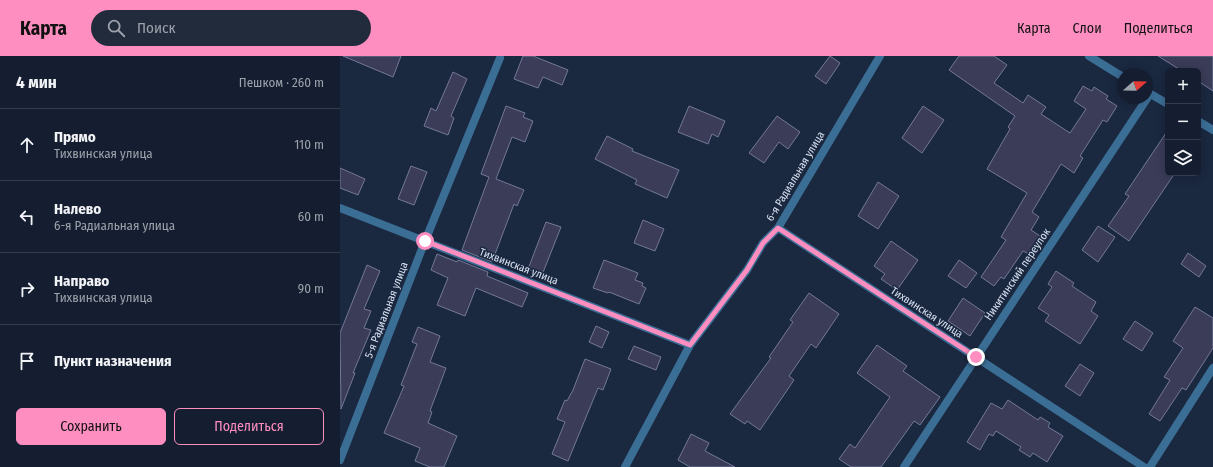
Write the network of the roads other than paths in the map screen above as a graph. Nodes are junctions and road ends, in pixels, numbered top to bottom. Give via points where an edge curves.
1 (880, 56) edge
2 (1089, 56) edge
3 (500, 58) dead end
4 (1117, 73) edge
5 (1153, 95) edge
6 (1165, 102) edge
7 (1142, 104) edge
8 (1201, 123) edge
9 (1213, 130) edge
10 (340, 208) edge
11 (778, 228) junction
12 (425, 241) junction
13 (690, 345) junction
14 (976, 357) junction
15 (1213, 368) edge
16 (340, 460) edge
17 (625, 467) edge
18 (904, 467) edge
19 (1144, 467) edge
20 (1150, 467) edge

1 - 11 street, 6-я Радиальная улица
2 - 4 street
3 - 12 street, 5-я Радиальная улица
5 - 6 street
7 - 14 street, Никитинский переулок
8 - 9 street
10 - 12 street, Тихвинская улица
11 - 13 street, 6-я Радиальная улица via 763,243 747,270
11 - 14 street, Тихвинская улица
12 - 13 street, Тихвинская улица
12 - 16 street, 5-я Радиальная улица
13 - 17 street, 6-я Радиальная улица
14 - 18 street, Никитинский переулок
14 - 19 street, Тихвинская улица
15 - 20 street

